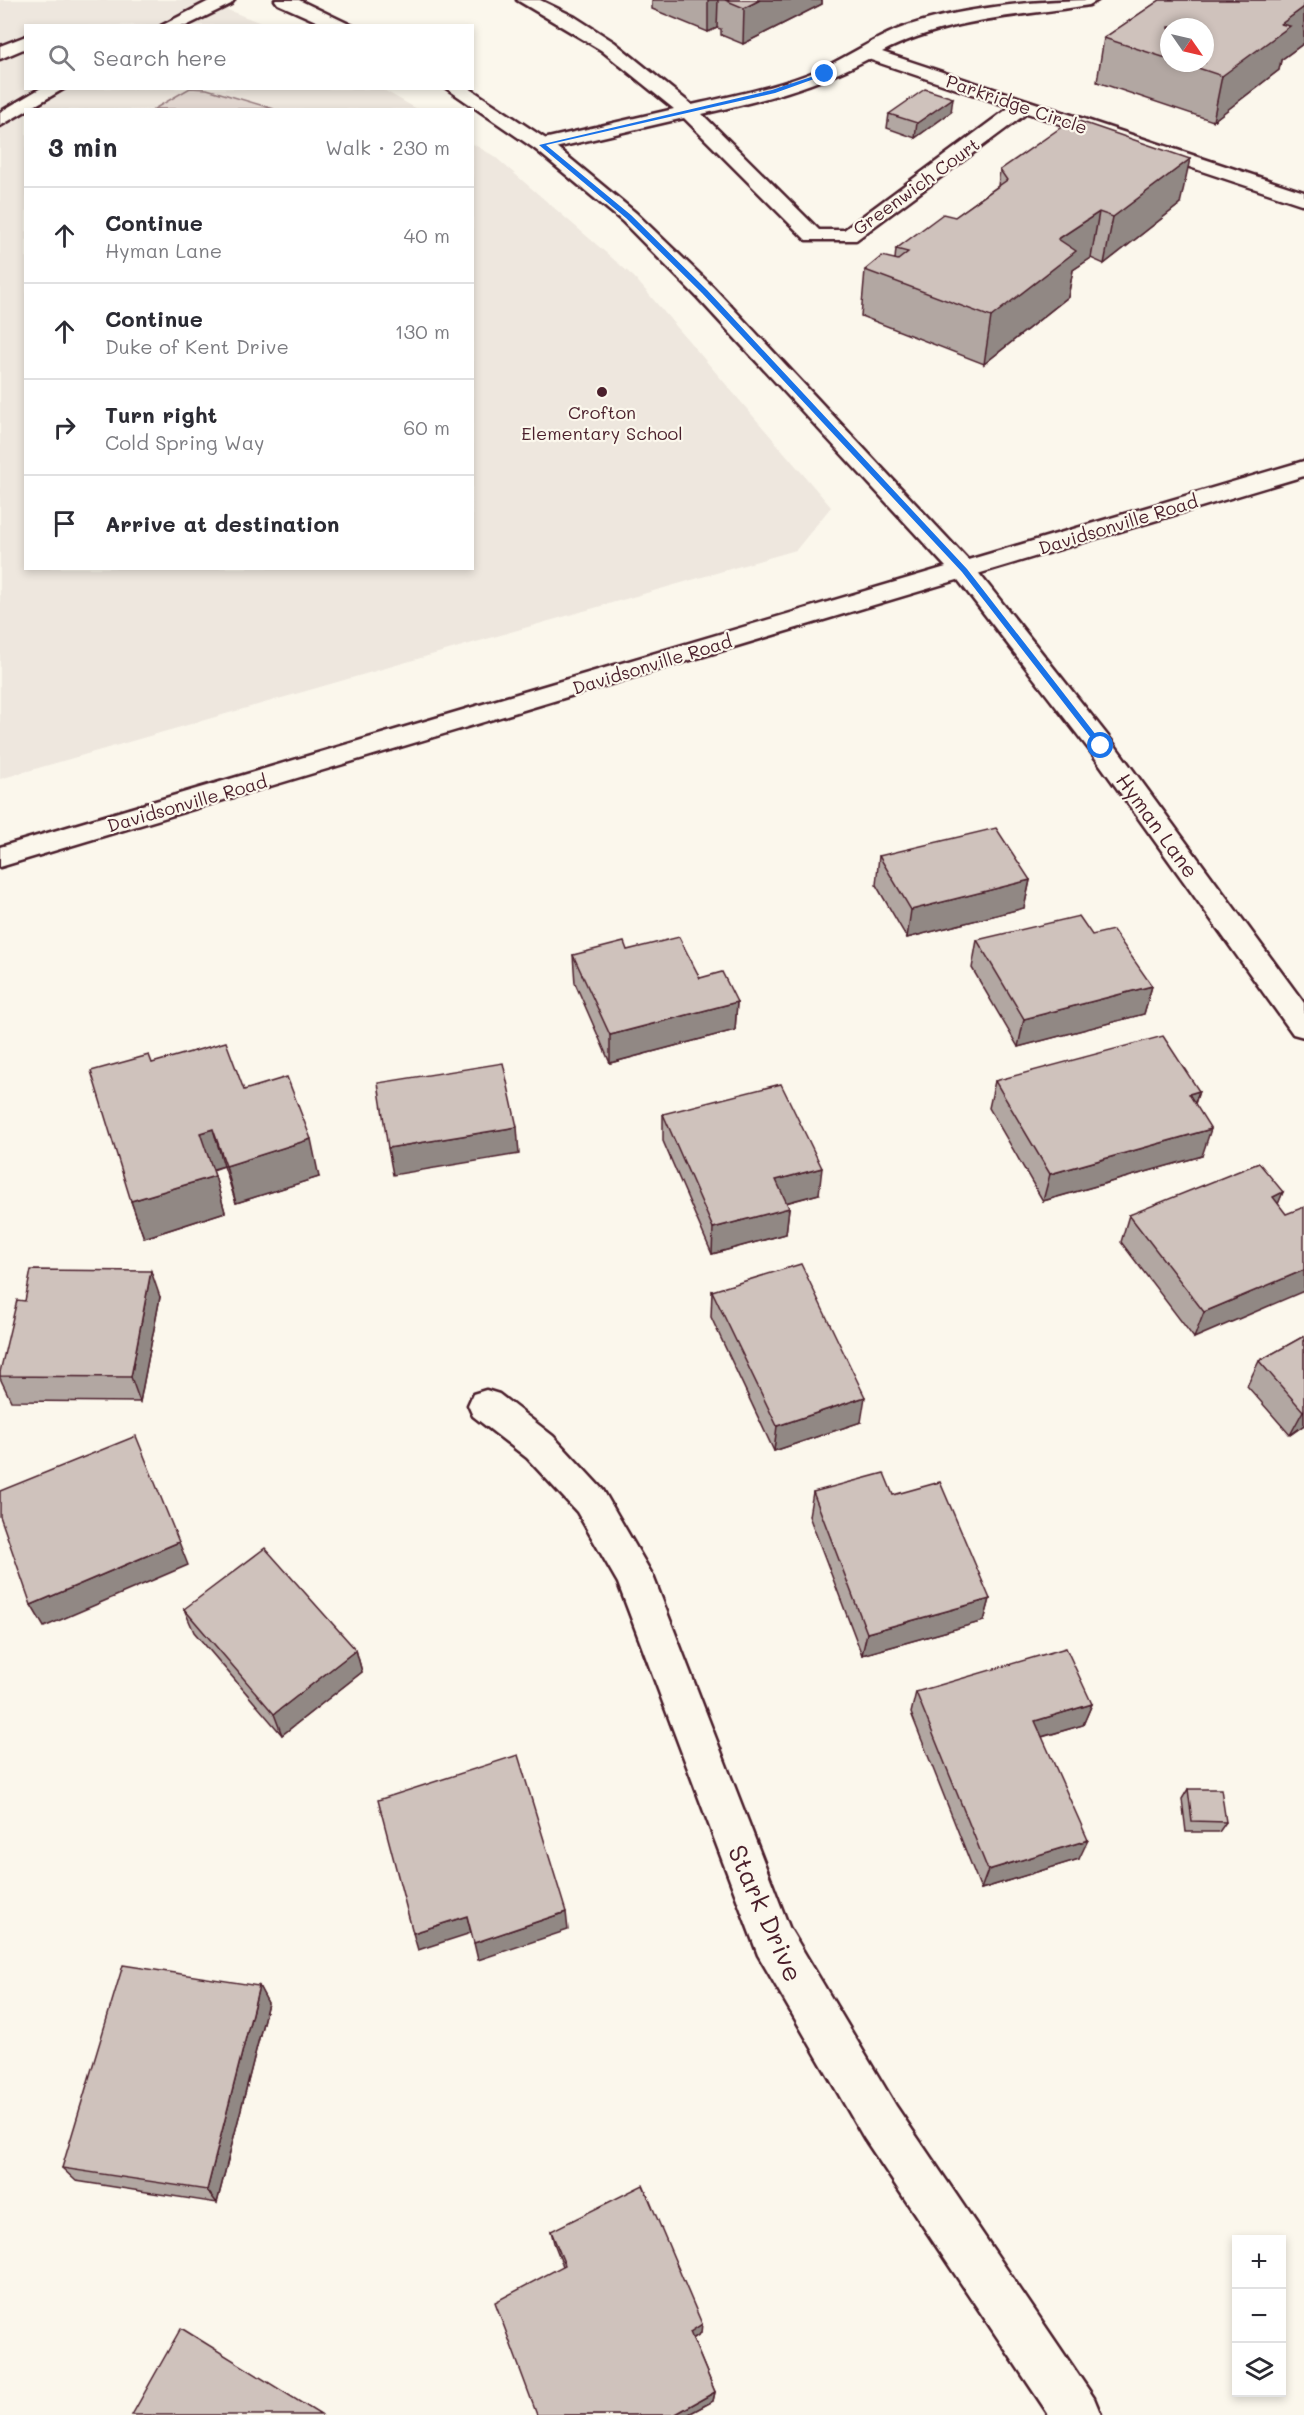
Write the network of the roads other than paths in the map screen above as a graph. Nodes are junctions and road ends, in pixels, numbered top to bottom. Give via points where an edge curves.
1 (225, 0) edge
2 (284, 0) edge
3 (526, 0) edge
4 (1089, 0) edge
5 (174, 24) edge
6 (339, 24) edge
7 (24, 42) edge
8 (0, 53) edge
9 (867, 53) junction
10 (52, 90) edge
11 (458, 90) edge
12 (1023, 107) junction
13 (690, 111) junction
14 (0, 120) edge
15 (542, 145) junction
16 (1304, 199) edge
17 (1304, 468) edge
18 (964, 571) junction
19 (0, 857) edge
20 (1304, 1026) edge
21 (486, 1405) dead end
22 (1077, 2415) edge

1 - 5 street
2 - 6 street
3 - 13 street, Greenwich Court via 588,33
4 - 9 street via 956,20 903,34
7 - 8 street
9 - 12 street, Parkridge Circle
9 - 13 street via 825,74 773,92
10 - 14 street
11 - 15 street, Hyman Lane
12 - 13 street, Greenwich Court via 849,236 813,237
12 - 16 street, Parkridge Circle
13 - 15 street
15 - 18 street, Hyman Lane via 629,217 705,292
17 - 18 street, Davidsonville Road
18 - 19 street, Davidsonville Road
18 - 20 street, Hyman Lane via 1101,746
21 - 22 street, Stark Drive via 540,1447 590,1501 628,1567 773,1941 880,2122

